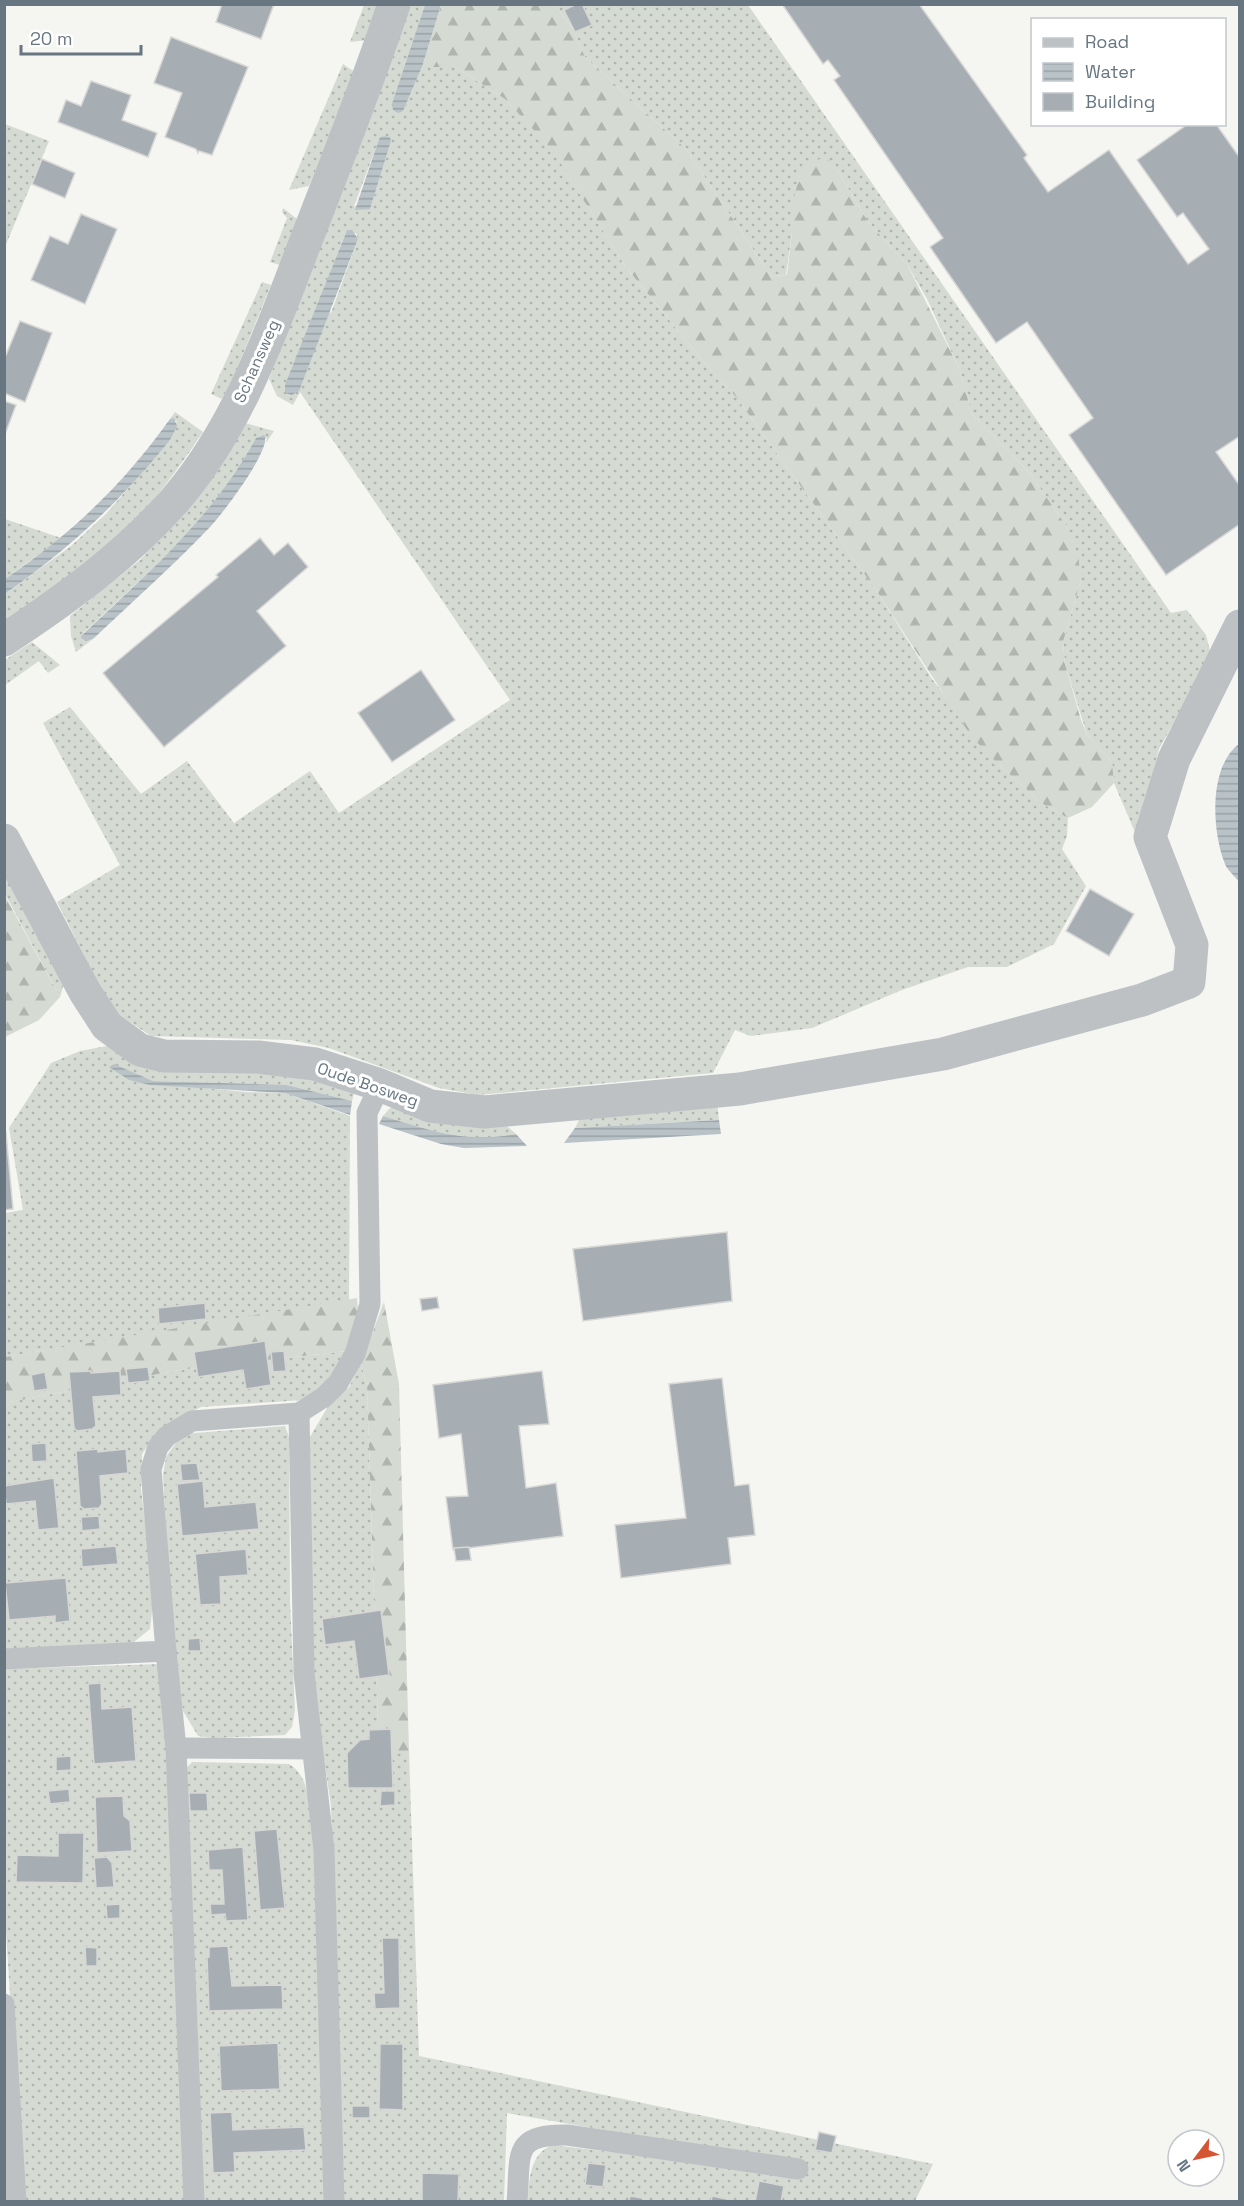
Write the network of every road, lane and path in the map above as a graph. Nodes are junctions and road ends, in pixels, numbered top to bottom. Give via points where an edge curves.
1 (394, 4) edge
2 (1239, 626) edge
3 (4, 640) edge
4 (4, 840) edge
5 (380, 1085) junction
6 (299, 1413) junction
7 (166, 1652) junction
8 (4, 1659) edge
9 (176, 1748) junction
10 (311, 1749) junction
11 (4, 2004) edge
12 (798, 2169) dead end
13 (16, 2202) edge
14 (194, 2202) edge
15 (334, 2202) edge
16 (517, 2202) edge

1 - 3 street, Schansweg via 257,368 204,460 177,498 130,548
2 - 5 street, Oude Bosweg via 1174,759 1150,837 1192,945 1189,982 1142,1000 943,1054 740,1089 484,1112 430,1106
4 - 5 street, Oude Bosweg via 107,1026 140,1050 164,1056 258,1057 315,1064
5 - 6 lane via 367,1113 370,1304 355,1354 338,1383
6 - 7 lane via 192,1421 167,1436 158,1448 151,1468
6 - 10 lane via 304,1673
7 - 8 lane
7 - 9 lane
9 - 10 lane
9 - 14 lane
10 - 15 lane via 324,1850
11 - 13 lane
12 - 16 lane via 541,2134 526,2142 521,2154

